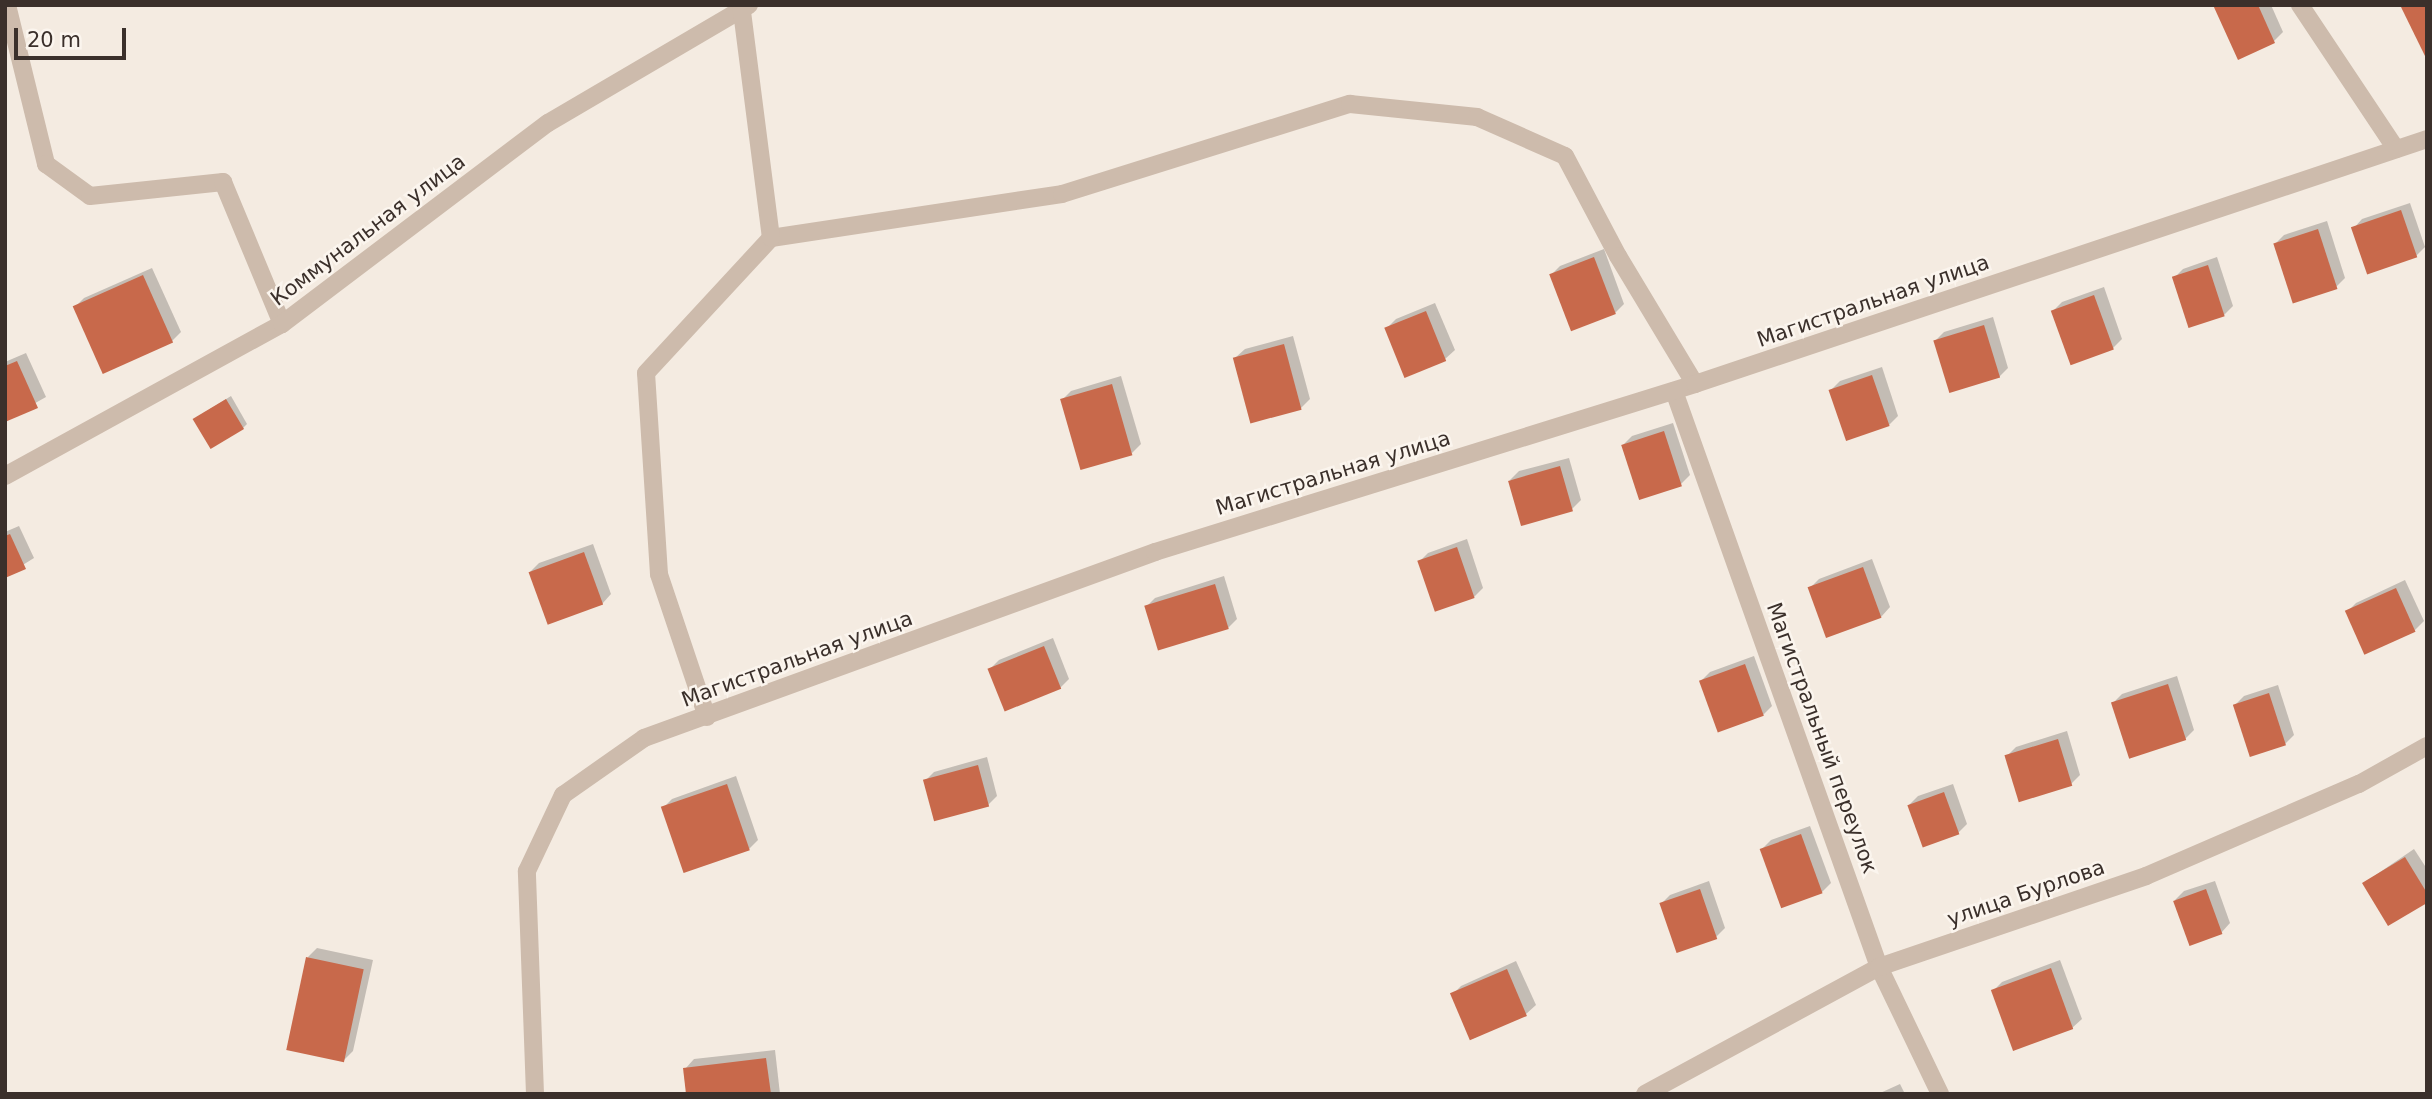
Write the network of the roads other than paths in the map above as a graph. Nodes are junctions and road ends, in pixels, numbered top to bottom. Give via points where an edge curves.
1 (7, 5) edge
2 (2300, 5) edge
3 (744, 7) edge
4 (2427, 139) edge
5 (2396, 149) junction
6 (771, 238) junction
7 (282, 324) junction
8 (1695, 384) junction
9 (1674, 391) junction
10 (5, 477) edge
11 (707, 717) junction
12 (2427, 746) edge
13 (1879, 967) junction
14 (535, 1094) edge
15 (1645, 1094) edge
16 (1940, 1094) edge

1 - 7 street via 46,164 90,196 223,182
2 - 5 street
3 - 6 street
3 - 7 street, Коммунальная улица via 548,123
4 - 5 street, Магистральная улица
5 - 8 street, Магистральная улица
6 - 8 street via 1062,194 1350,104 1477,117 1565,156
6 - 11 street via 646,373 659,574
7 - 10 street, Коммунальная улица
8 - 9 street, Магистральная улица
9 - 11 street, Магистральная улица via 1155,552
9 - 13 street, Магистральный переулок
11 - 14 street, Магистральная улица via 644,738 563,795 527,872
12 - 13 street, улица Бурлова via 2359,784 2146,876
13 - 15 street, улица Бурлова
13 - 16 street, Магистральный переулок

